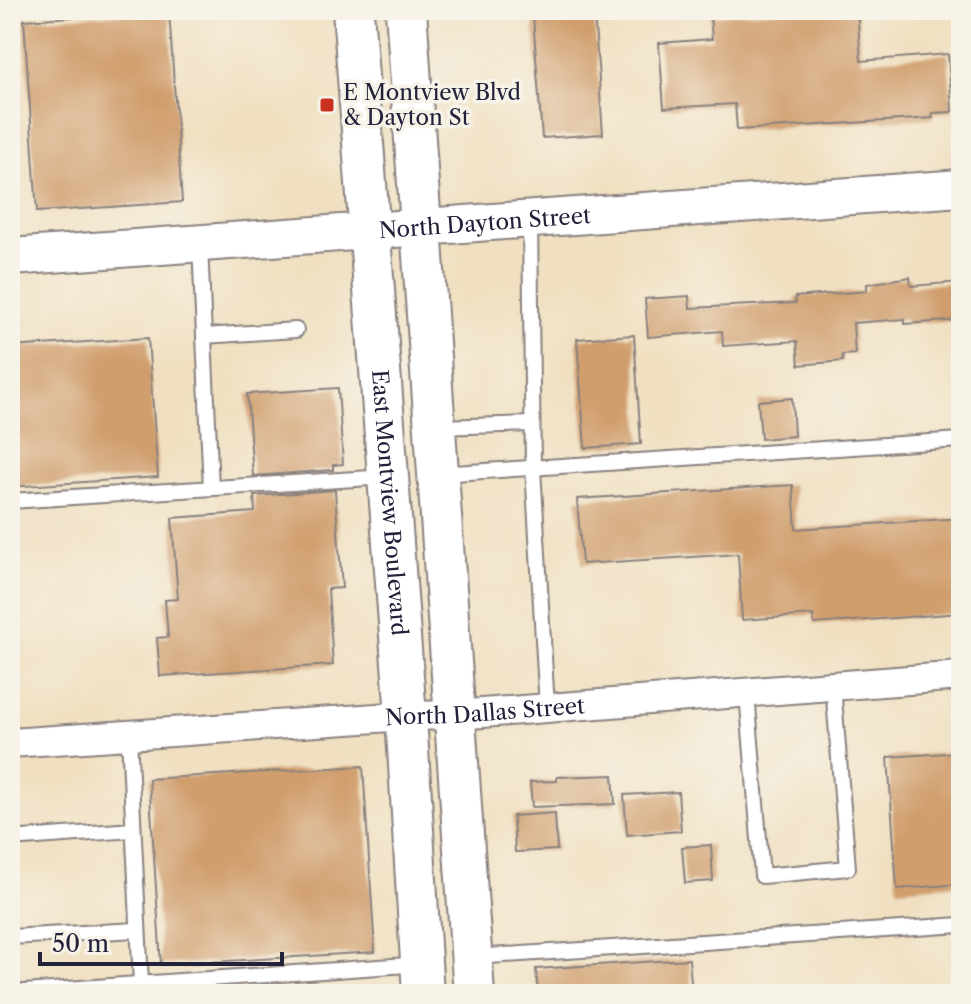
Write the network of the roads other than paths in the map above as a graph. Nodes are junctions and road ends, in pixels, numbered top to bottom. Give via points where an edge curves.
1 (353, 10) edge
2 (406, 10) edge
3 (961, 188) edge
4 (530, 220) junction
5 (420, 228) junction
6 (370, 231) junction
7 (200, 243) junction
8 (10, 257) edge
9 (296, 330) dead end
10 (204, 336) junction
11 (532, 424) junction
12 (436, 427) junction
13 (961, 440) edge
14 (533, 468) junction
15 (439, 474) junction
16 (387, 477) junction
17 (211, 488) junction
18 (10, 501) edge
19 (961, 676) edge
20 (833, 686) junction
21 (747, 693) junction
22 (547, 708) junction
23 (456, 715) junction
24 (406, 716) junction
25 (129, 735) junction
26 (10, 743) edge
27 (133, 830) junction
28 (10, 839) edge
29 (961, 925) edge
30 (137, 930) junction
31 (10, 937) edge
32 (472, 976) edge
33 (422, 979) edge
34 (141, 984) junction
35 (10, 993) edge

1 - 6 main road, East Montview Boulevard
2 - 5 main road
3 - 4 street, North Dayton Street
4 - 5 street, North Dayton Street
4 - 11 lane
5 - 6 street, North Dayton Street
5 - 12 main road
6 - 7 street, North Dayton Street
6 - 16 main road, East Montview Boulevard
7 - 8 street, North Dayton Street
7 - 10 lane
9 - 10 lane
10 - 17 lane
11 - 12 lane
11 - 14 lane
12 - 15 main road
13 - 14 lane
14 - 15 lane
14 - 22 lane
15 - 23 main road
16 - 17 lane
16 - 24 main road, East Montview Boulevard
17 - 18 lane
19 - 20 street, North Dallas Street
20 - 21 street, North Dallas Street
20 - 21 lane via 848,868 762,876
21 - 22 street, North Dallas Street
22 - 23 street, North Dallas Street
23 - 24 street, North Dallas Street
23 - 32 main road
24 - 25 street, North Dallas Street
24 - 33 main road, East Montview Boulevard
25 - 26 street, North Dallas Street
25 - 27 lane
27 - 28 lane
27 - 30 lane
29 - 32 lane
30 - 31 lane
30 - 34 lane
33 - 34 lane
34 - 35 lane

